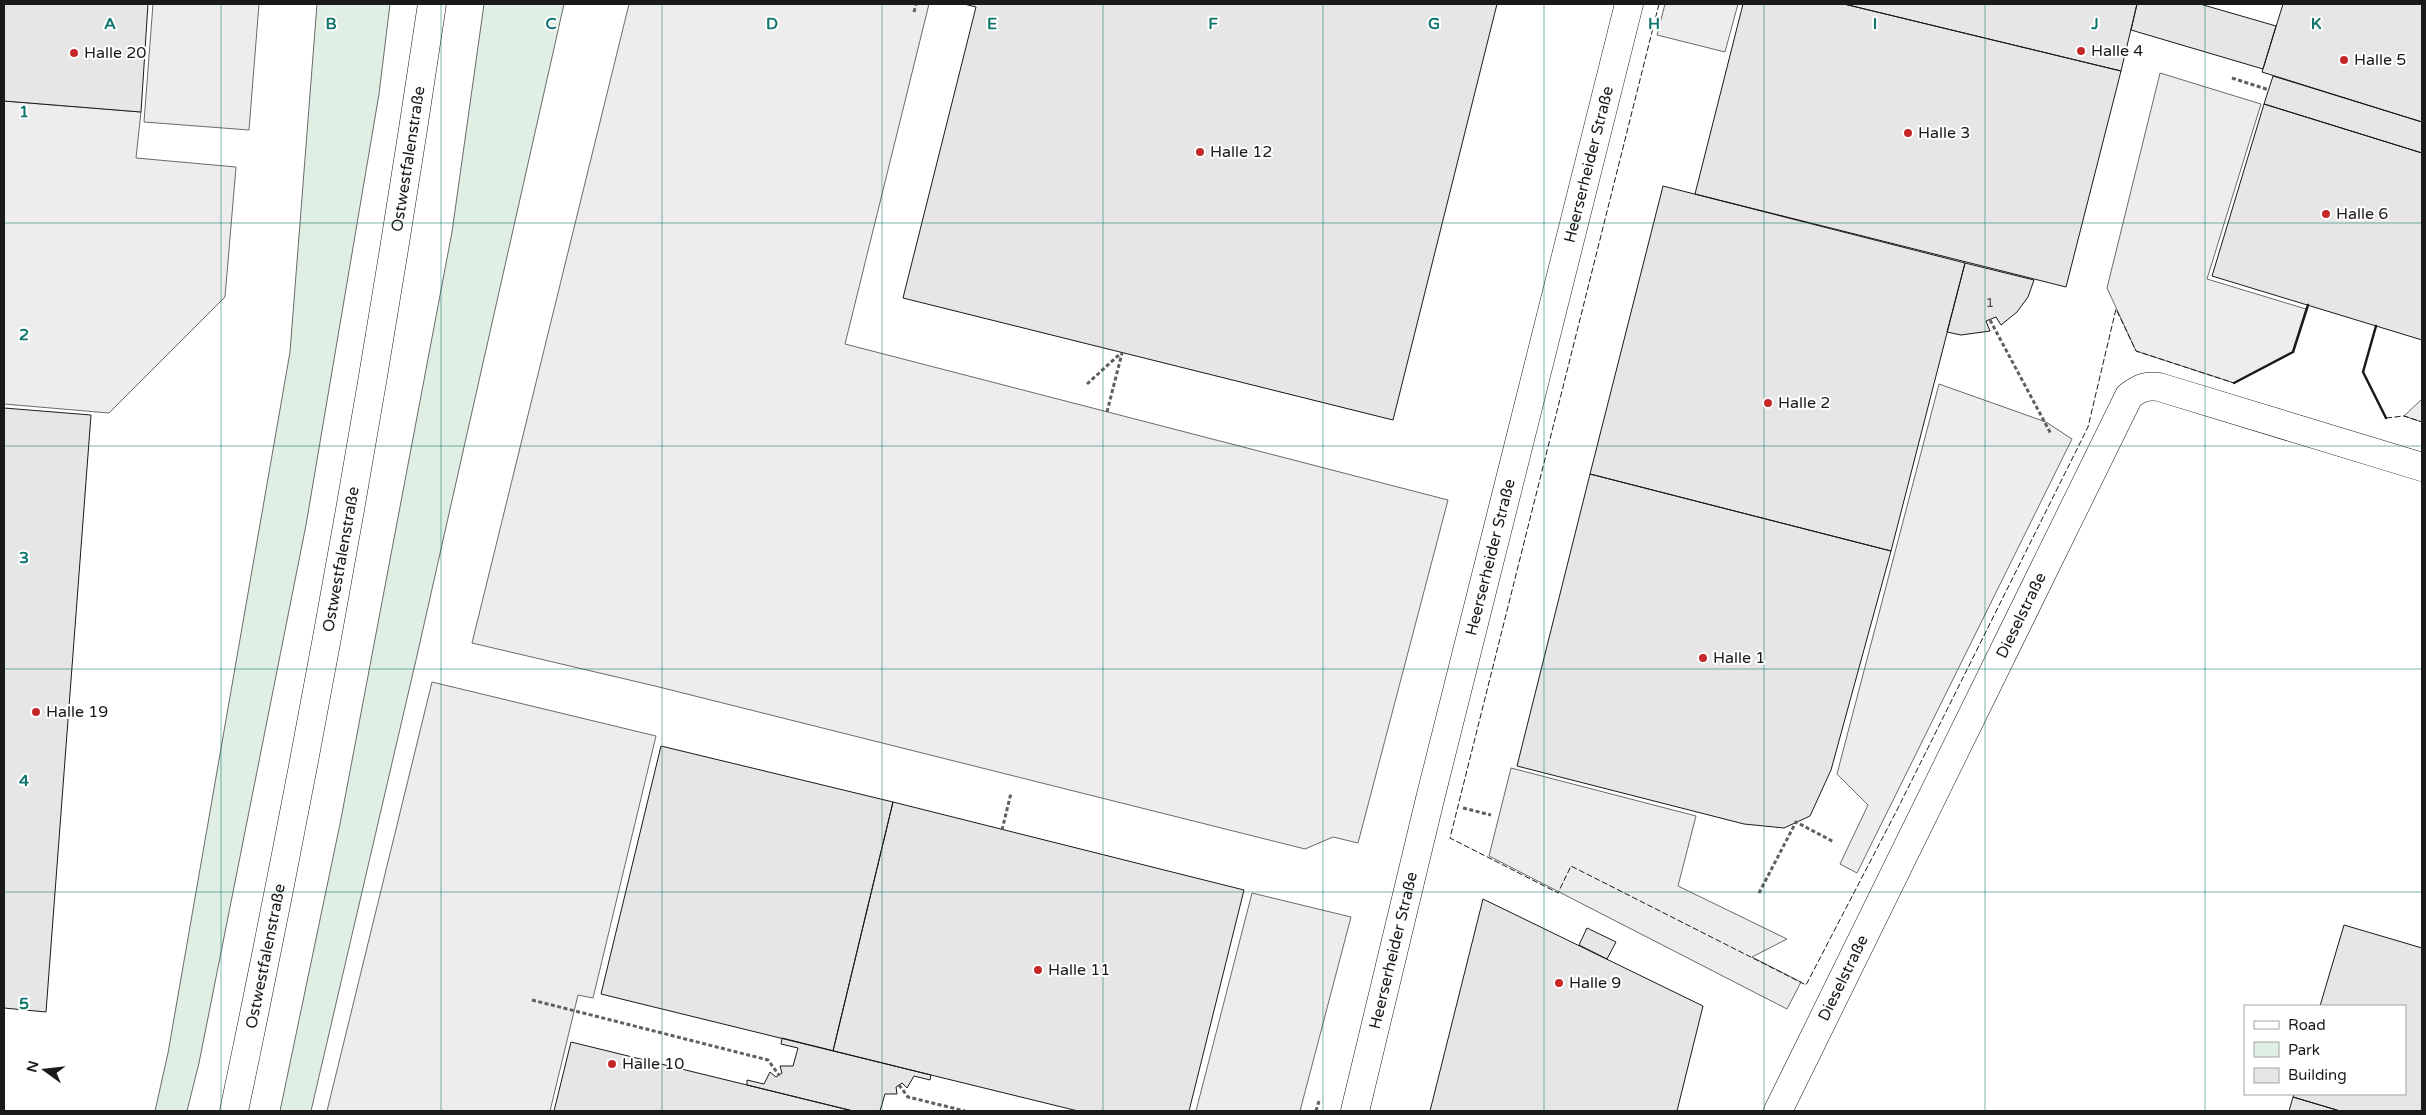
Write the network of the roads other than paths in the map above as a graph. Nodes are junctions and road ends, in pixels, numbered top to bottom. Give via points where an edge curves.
1 (432, 4) edge
2 (1629, 4) edge
3 (2422, 467) edge
4 (234, 1111) edge
5 (1355, 1111) edge
6 (1778, 1111) edge

1 - 4 street, Ostwestfalenstraße via 400,221 334,598
2 - 5 street, Heerserheider Straße
3 - 6 street, Dieselstraße via 2159,387 2149,385 2129,396

